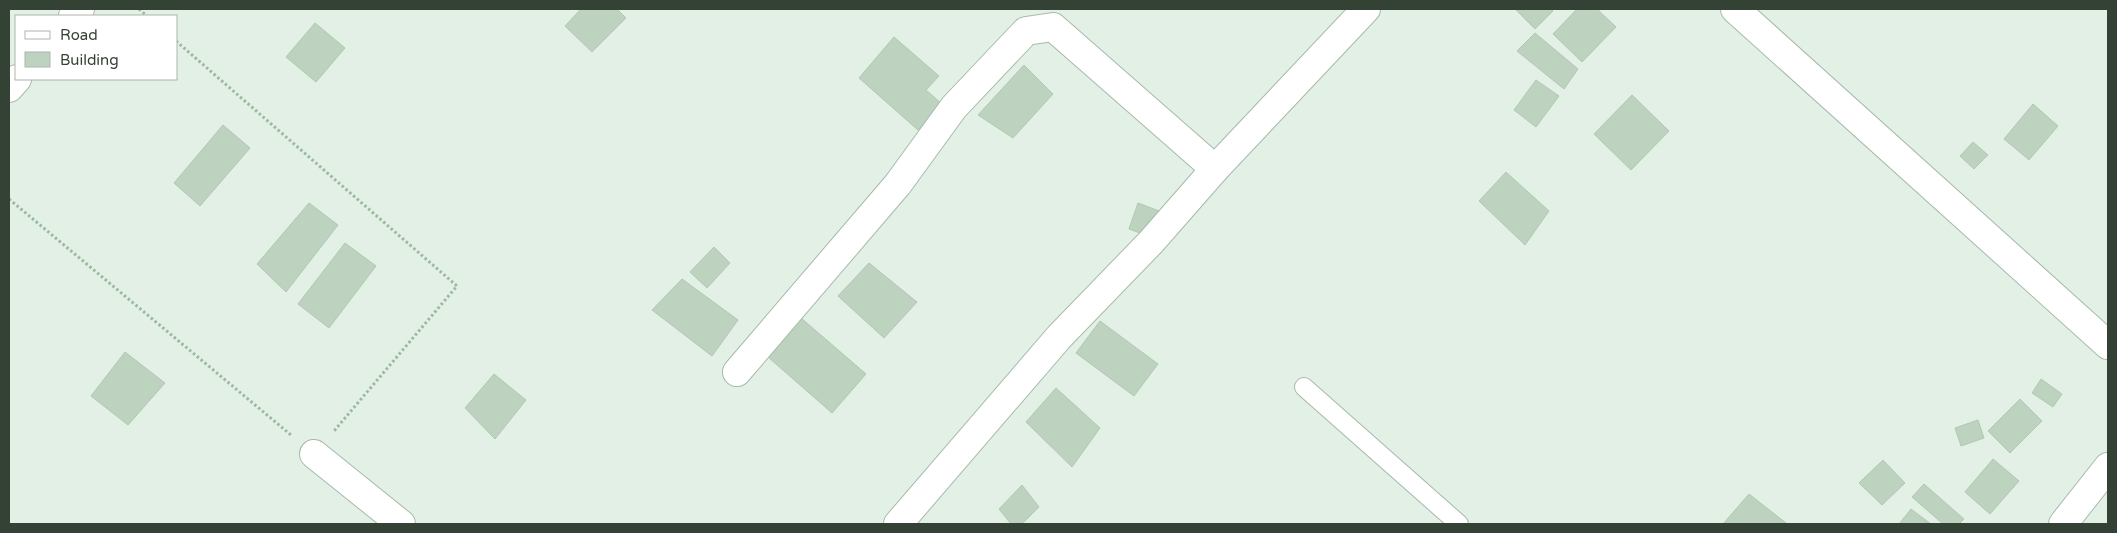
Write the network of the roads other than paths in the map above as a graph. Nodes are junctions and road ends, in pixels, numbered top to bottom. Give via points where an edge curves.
1 (1366, 9) edge
2 (1735, 9) edge
3 (1214, 169) junction
4 (2108, 344) edge
5 (737, 372) dead end
6 (1304, 387) dead end
7 (314, 454) road end
8 (2108, 467) edge
9 (401, 524) edge
10 (898, 524) edge
11 (1459, 524) edge
12 (2062, 524) edge

1 - 3 street
2 - 4 street
3 - 5 street via 1053,28 1026,31 954,107 898,184
3 - 10 street via 1151,242 1059,337
6 - 11 lane
7 - 9 street
8 - 12 street

